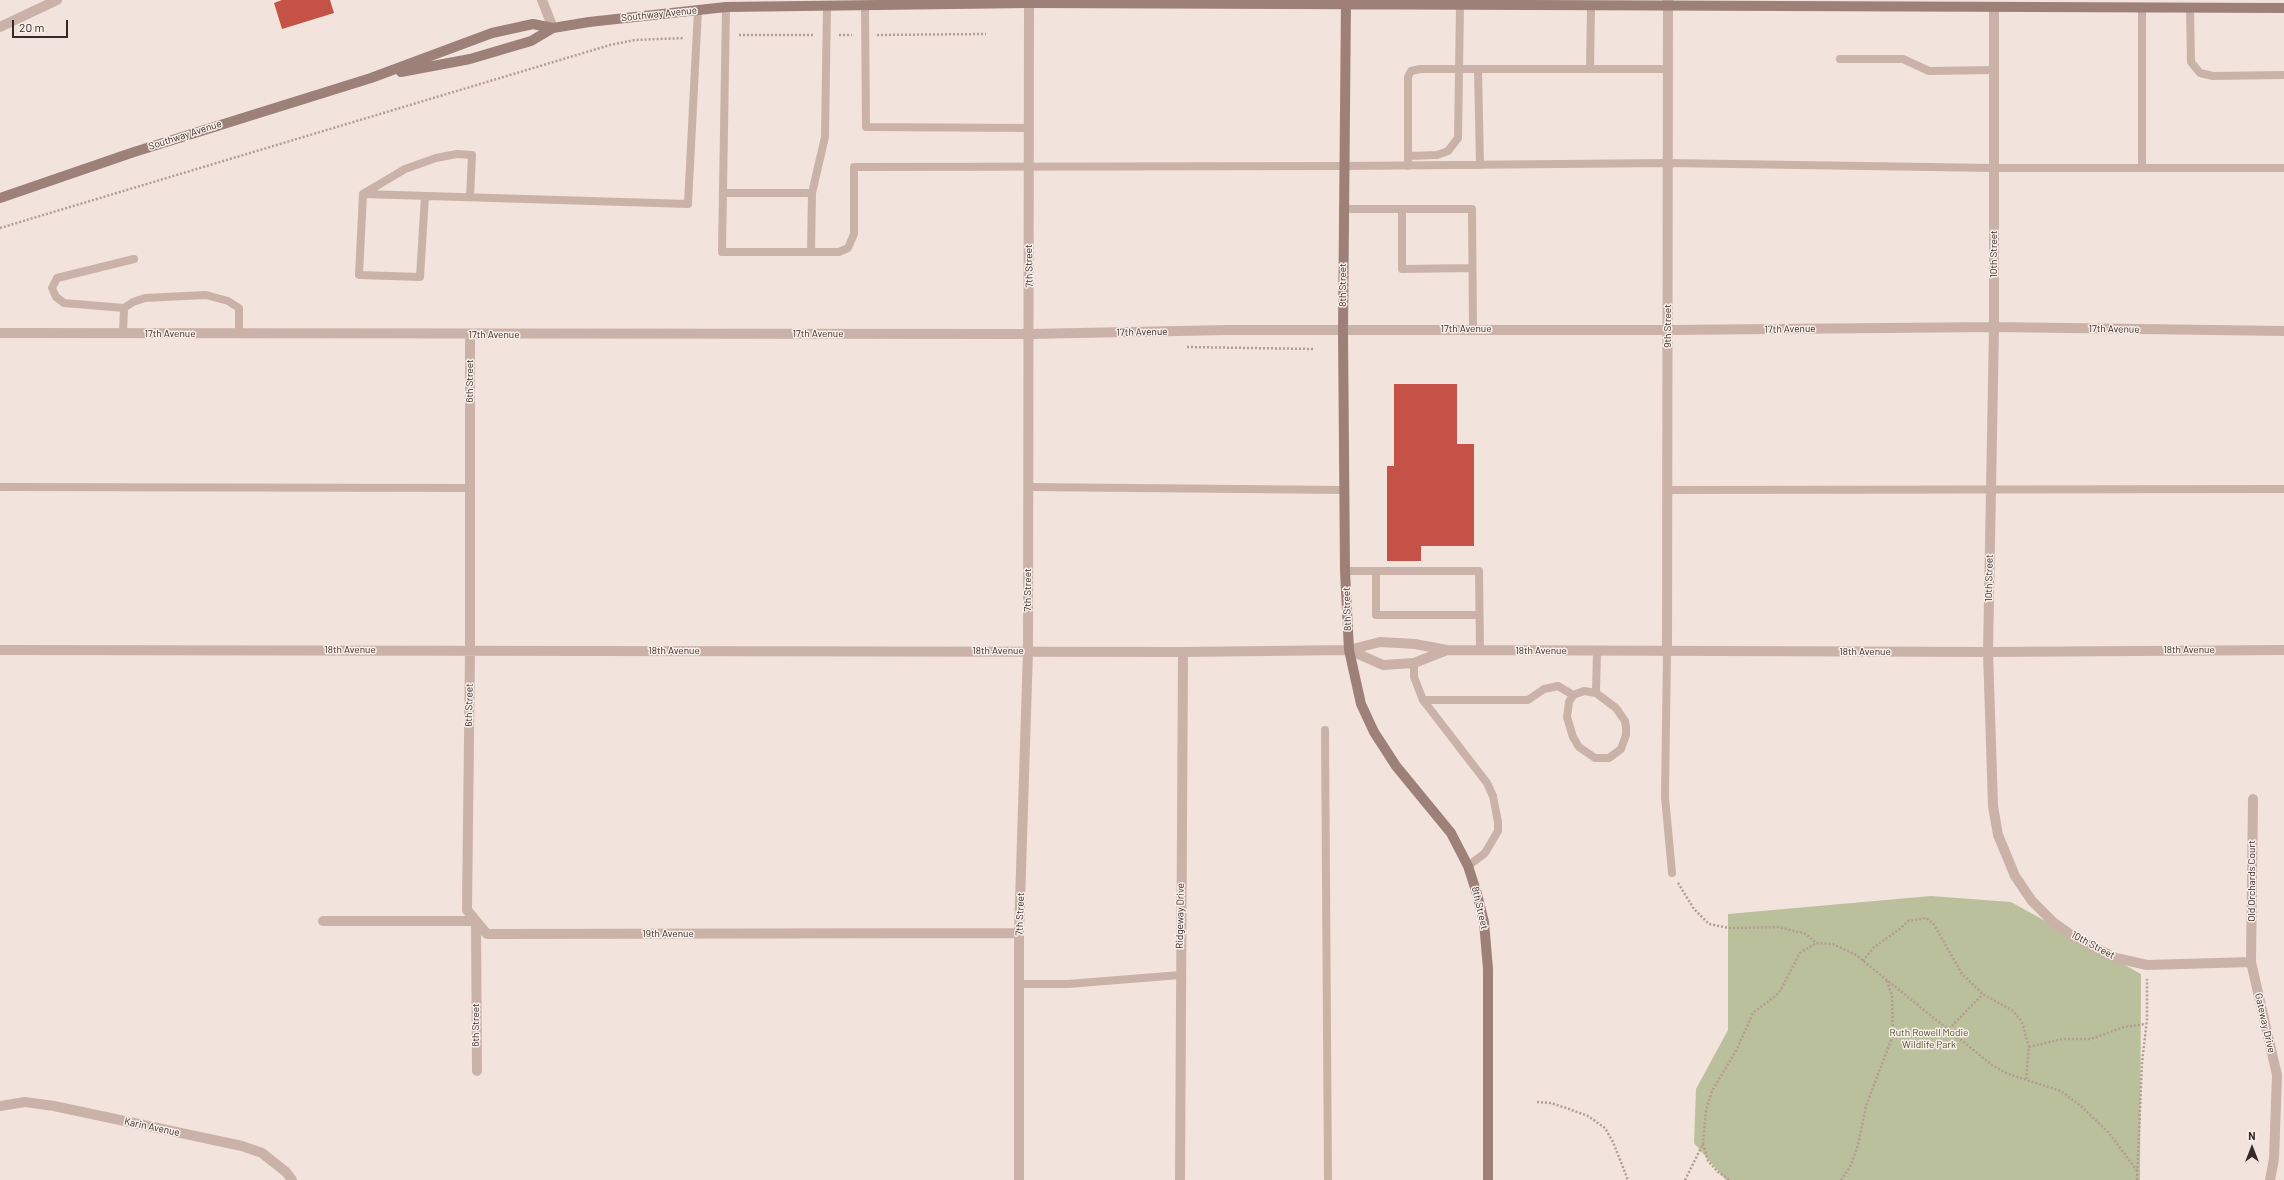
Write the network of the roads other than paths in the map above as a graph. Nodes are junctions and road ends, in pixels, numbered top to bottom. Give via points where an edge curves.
1 (57, 0) edge
2 (542, 0) edge
3 (1029, 2) edge
4 (1171, 2) edge
5 (1216, 2) edge
6 (1346, 3) edge
7 (1668, 3) edge
8 (865, 5) junction
9 (827, 6) junction
10 (1460, 6) junction
11 (1591, 6) junction
12 (726, 7) junction
13 (1994, 8) junction
14 (2142, 8) junction
15 (2190, 8) junction
16 (2284, 8) edge
17 (698, 10) junction
18 (0, 27) edge
19 (553, 28) junction
20 (1840, 59) dead end
21 (1459, 69) junction
22 (1478, 69) junction
23 (1590, 69) junction
24 (1668, 69) junction
25 (1994, 70) junction
26 (2284, 75) edge
27 (371, 78) junction
28 (1028, 128) junction
29 (1408, 156) junction
30 (1668, 163) junction
31 (1480, 165) junction
32 (1028, 166) junction
33 (1344, 166) junction
34 (1408, 166) junction
35 (1994, 168) junction
36 (2142, 168) junction
37 (2284, 168) edge
38 (723, 193) junction
39 (812, 193) junction
40 (363, 194) junction
41 (425, 196) junction
42 (0, 198) edge
43 (470, 198) junction
44 (1343, 209) junction
45 (1402, 209) junction
46 (811, 252) junction
47 (134, 259) dead end
48 (1472, 268) junction
49 (124, 308) junction
50 (1994, 327) junction
51 (1473, 329) junction
52 (1668, 330) junction
53 (1343, 331) junction
54 (2284, 331) edge
55 (0, 333) edge
56 (123, 333) junction
57 (239, 334) junction
58 (1030, 334) junction
59 (470, 335) junction
60 (0, 487) edge
61 (1028, 487) junction
62 (469, 488) junction
63 (1991, 488) junction
64 (2284, 489) edge
65 (1345, 490) junction
66 (1668, 490) junction
67 (1346, 571) junction
68 (1376, 572) junction
69 (1479, 615) junction
70 (0, 650) edge
71 (1349, 650) junction
72 (1447, 650) junction
73 (1480, 650) junction
74 (2284, 650) edge
75 (470, 651) junction
76 (1597, 651) junction
77 (1028, 652) junction
78 (1183, 652) junction
79 (1667, 652) junction
80 (1988, 652) junction
81 (1414, 663) junction
82 (1596, 693) junction
83 (1573, 695) junction
84 (1423, 700) junction
85 (1325, 730) dead end
86 (2252, 799) dead end
87 (1468, 866) junction
88 (1672, 873) road end
89 (476, 921) junction
90 (323, 922) dead end
91 (1019, 933) junction
92 (2251, 962) junction
93 (1180, 975) junction
94 (1019, 984) junction
95 (477, 1071) dead end
96 (0, 1106) edge
97 (292, 1180) edge
98 (1019, 1180) edge
99 (1180, 1180) edge
100 (1328, 1180) edge
101 (1488, 1180) edge
102 (2270, 1180) edge

1 - 18 street
2 - 19 street
3 - 4 main road, Southway Avenue
3 - 8 main road, Southway Avenue
3 - 28 street, 7th Street
4 - 5 main road, Southway Avenue
5 - 6 main road, Southway Avenue
6 - 10 main road, Southway Avenue
6 - 33 main road, 8th Street
7 - 11 main road, Southway Avenue
7 - 13 main road, Southway Avenue
7 - 24 street, 9th Street
8 - 9 main road, Southway Avenue
8 - 28 lane via 866,127
9 - 12 main road, Southway Avenue
9 - 39 lane via 825,137
10 - 11 main road, Southway Avenue
10 - 21 lane
11 - 23 lane
12 - 17 main road, Southway Avenue
12 - 38 lane
13 - 14 main road, Southway Avenue
13 - 25 street, 10th Street
14 - 15 main road, Southway Avenue
14 - 36 lane
15 - 16 main road, Southway Avenue
15 - 26 lane via 2191,62 2200,73 2213,76
17 - 19 main road, Southway Avenue
17 - 43 lane via 688,204
19 - 27 main road, Southway Avenue via 531,41 470,59
19 - 27 main road, Southway Avenue via 533,24 492,33
20 - 25 lane via 1903,59 1929,71
21 - 22 lane
21 - 29 lane via 1460,128 1454,145 1448,151 1437,155
21 - 29 lane via 1411,71 1408,77
22 - 23 lane
22 - 31 lane
23 - 24 lane
24 - 30 street, 9th Street
25 - 35 street, 10th Street
27 - 42 main road, Southway Avenue via 149,147
28 - 32 street, 7th Street
29 - 34 lane
30 - 31 lane
30 - 35 lane
30 - 52 street, 9th Street
31 - 34 lane
32 - 33 lane
32 - 46 lane via 854,167 854,234 848,248 840,252
32 - 58 street, 7th Street
33 - 34 lane
33 - 44 main road, 8th Street
35 - 36 lane
35 - 50 street, 10th Street
36 - 37 lane
38 - 39 lane
38 - 46 lane via 722,252
39 - 46 lane
40 - 41 lane
40 - 41 lane via 359,275 412,277 420,277
40 - 43 lane via 405,169 457,154 472,155
41 - 43 lane
44 - 45 lane
44 - 53 main road, 8th Street
45 - 48 lane via 1402,268
45 - 48 lane via 1472,209
47 - 49 lane via 57,278 52,288 56,297 64,303
48 - 51 lane
49 - 56 lane
49 - 57 lane via 145,298 206,295 228,300 239,308
50 - 52 street, 17th Avenue
50 - 54 street, 17th Avenue
50 - 63 street, 10th Street
51 - 52 street, 17th Avenue
51 - 53 street, 17th Avenue
52 - 66 street, 9th Street
53 - 58 street, 17th Avenue
53 - 65 main road, 8th Street
55 - 56 street, 17th Avenue
56 - 57 street, 17th Avenue
57 - 59 street, 17th Avenue
58 - 59 street, 17th Avenue
58 - 61 street, 7th Street
59 - 62 street, 6th Street
60 - 62 lane
61 - 65 lane
61 - 77 street, 7th Street
62 - 75 street, 6th Street
63 - 64 lane
63 - 66 lane
63 - 80 street, 10th Street
65 - 67 main road, 8th Street
66 - 79 street, 9th Street
67 - 68 lane
67 - 71 main road, 8th Street
68 - 69 lane via 1376,615
68 - 69 lane via 1479,571
69 - 73 lane
70 - 75 street, 18th Avenue
71 - 72 street, 18th Avenue via 1380,642 1415,644
71 - 78 street, 18th Avenue
71 - 81 street, 18th Avenue via 1383,665
71 - 87 main road, 8th Street via 1360,699 1374,732 1396,766 1443,821
72 - 73 street, 18th Avenue
72 - 81 street, 18th Avenue
73 - 76 street, 18th Avenue
74 - 80 street, 18th Avenue
75 - 77 street, 18th Avenue
75 - 89 street, 6th Street via 467,910
76 - 79 street, 18th Avenue
76 - 82 lane
77 - 78 street, 18th Avenue
77 - 91 street, 7th Street
78 - 93 street, Ridgeway Drive
79 - 80 street, 18th Avenue
79 - 88 lane via 1665,797
80 - 92 street, 10th Street via 1993,806 2003,850 2015,876 2032,901 2053,922 2077,939 2116,958 2147,965
81 - 84 lane via 1414,677
82 - 83 lane via 1584,691
82 - 83 lane via 1616,708 1625,721 1626,735 1621,749 1609,758 1595,758 1579,747 1573,737 1567,711
83 - 84 lane via 1558,686 1544,689 1528,700
84 - 87 lane via 1486,783 1493,796 1498,832 1485,853
85 - 100 lane
86 - 92 street, Old Orchards Court
87 - 101 main road, 8th Street via 1484,922 1487,949
89 - 90 street
89 - 91 street, 19th Avenue via 487,934
89 - 95 street, 6th Street
91 - 94 street, 7th Street
92 - 102 street, Gateway Drive via 2277,1075 2274,1159
93 - 94 lane via 1068,984
93 - 99 street, Ridgeway Drive
94 - 98 street, 7th Street
96 - 97 street, Karin Avenue via 25,1102 54,1106 242,1146 262,1153

